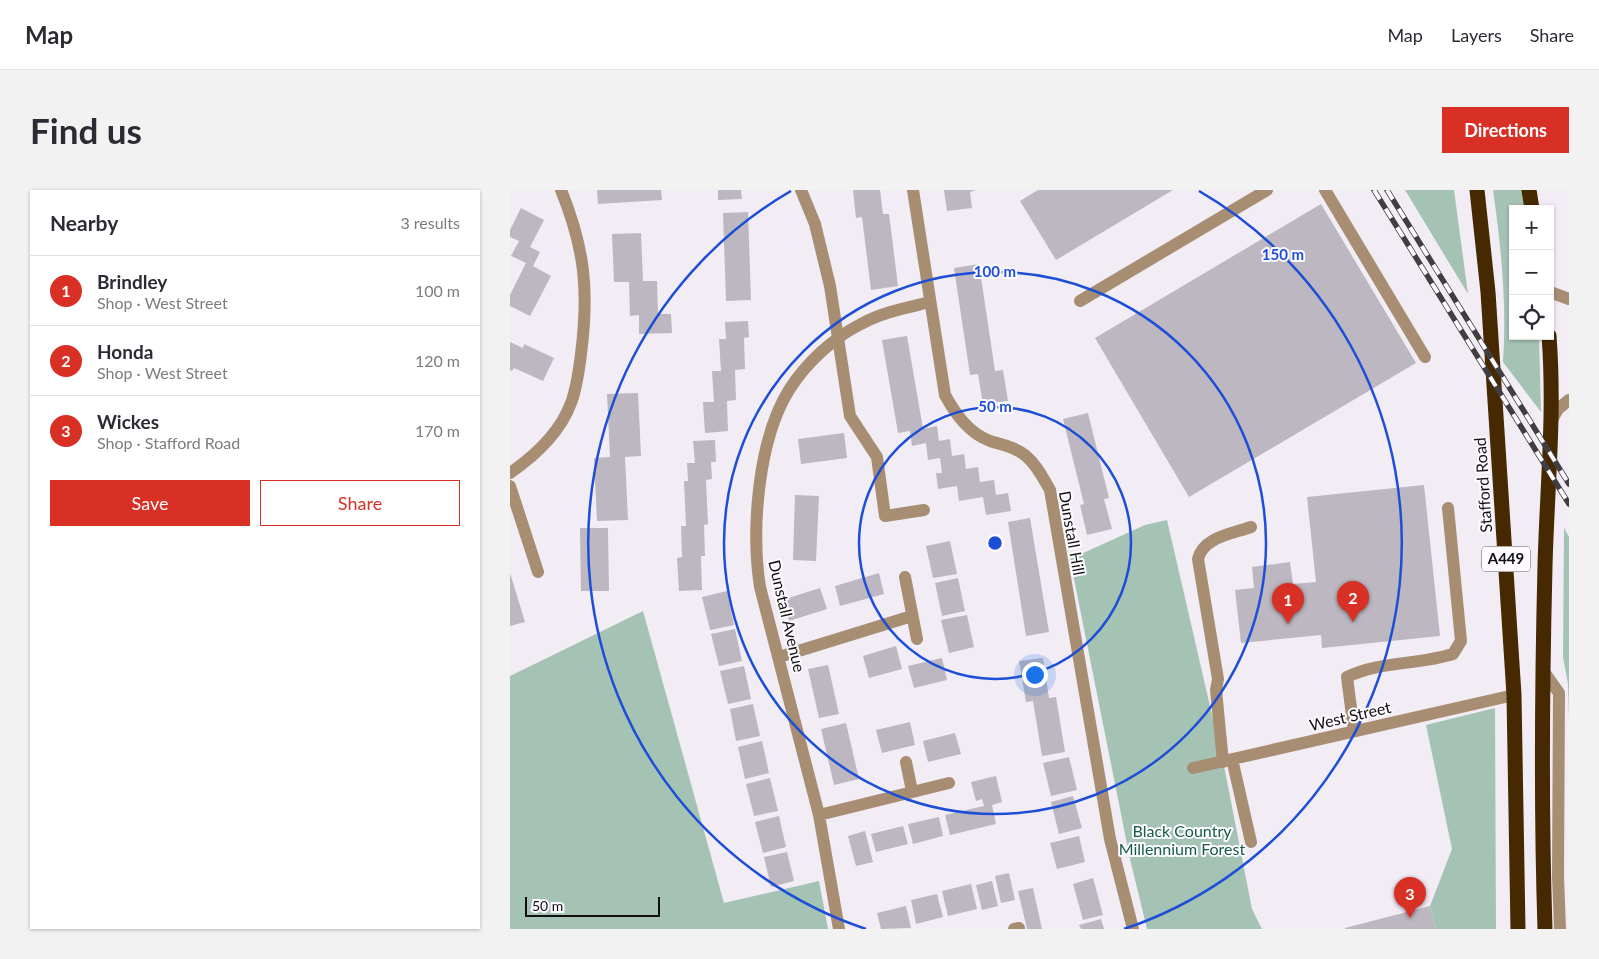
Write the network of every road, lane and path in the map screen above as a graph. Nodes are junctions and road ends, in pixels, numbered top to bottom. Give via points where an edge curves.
1 (561, 190) edge
2 (801, 190) edge
3 (913, 190) edge
4 (1267, 190) edge
5 (1325, 190) edge
6 (1477, 190) edge
7 (1529, 190) edge
8 (1531, 205) edge
9 (1554, 293) edge
10 (1569, 299) edge
11 (1080, 301) dead end
12 (930, 302) junction
13 (838, 338) junction
14 (1550, 340) edge
15 (1425, 357) dead end
16 (1569, 400) edge
17 (1552, 418) junction
18 (510, 473) edge
19 (510, 486) edge
20 (1448, 508) dead end
21 (924, 510) dead end
22 (1251, 528) dead end
23 (538, 572) dead end
24 (905, 577) dead end
25 (912, 616) junction
26 (917, 639) dead end
27 (779, 657) junction
28 (1514, 695) junction
29 (1354, 732) junction
30 (1227, 760) junction
31 (906, 762) dead end
32 (1193, 768) dead end
33 (950, 783) dead end
34 (912, 791) junction
35 (819, 815) junction
36 (1251, 842) dead end
37 (1557, 876) edge
38 (839, 929) edge
39 (1133, 929) edge
40 (1518, 929) edge
41 (1545, 929) edge
42 (1560, 929) edge

1 - 18 street via 578,238 585,277 584,330 578,378 572,402 553,434 532,458
2 - 13 street via 815,224
3 - 12 street, Dunstall Hill
4 - 11 street
5 - 15 street
6 - 28 highway, Stafford Road / A449 via 1488,292
7 - 8 highway
9 - 10 street
12 - 13 street, Dunstall Avenue via 885,313
12 - 39 street, Dunstall Hill via 945,395 951,406 971,431 1027,456 1050,490 1110,839
13 - 21 street via 850,416 877,457 885,516
13 - 27 street, Dunstall Avenue via 816,357 789,390 772,427 762,473 756,517 756,561
14 - 17 highway, A449
16 - 17 street
17 - 37 highway, A449 via 1542,669
19 - 23 street
20 - 29 street via 1461,641 1453,654 1362,670 1347,677
22 - 30 street via 1206,543 1198,559 1218,679 1216,690
24 - 25 street
25 - 26 street
25 - 27 street
27 - 35 street, Dunstall Avenue
28 - 29 street, West Street
28 - 40 highway, Stafford Road / A449
29 - 30 street, West Street
30 - 32 street, West Street
30 - 36 street
31 - 34 street
33 - 34 street
34 - 35 street
35 - 38 street, Dunstall Avenue
37 - 41 highway, A449
37 - 42 street

